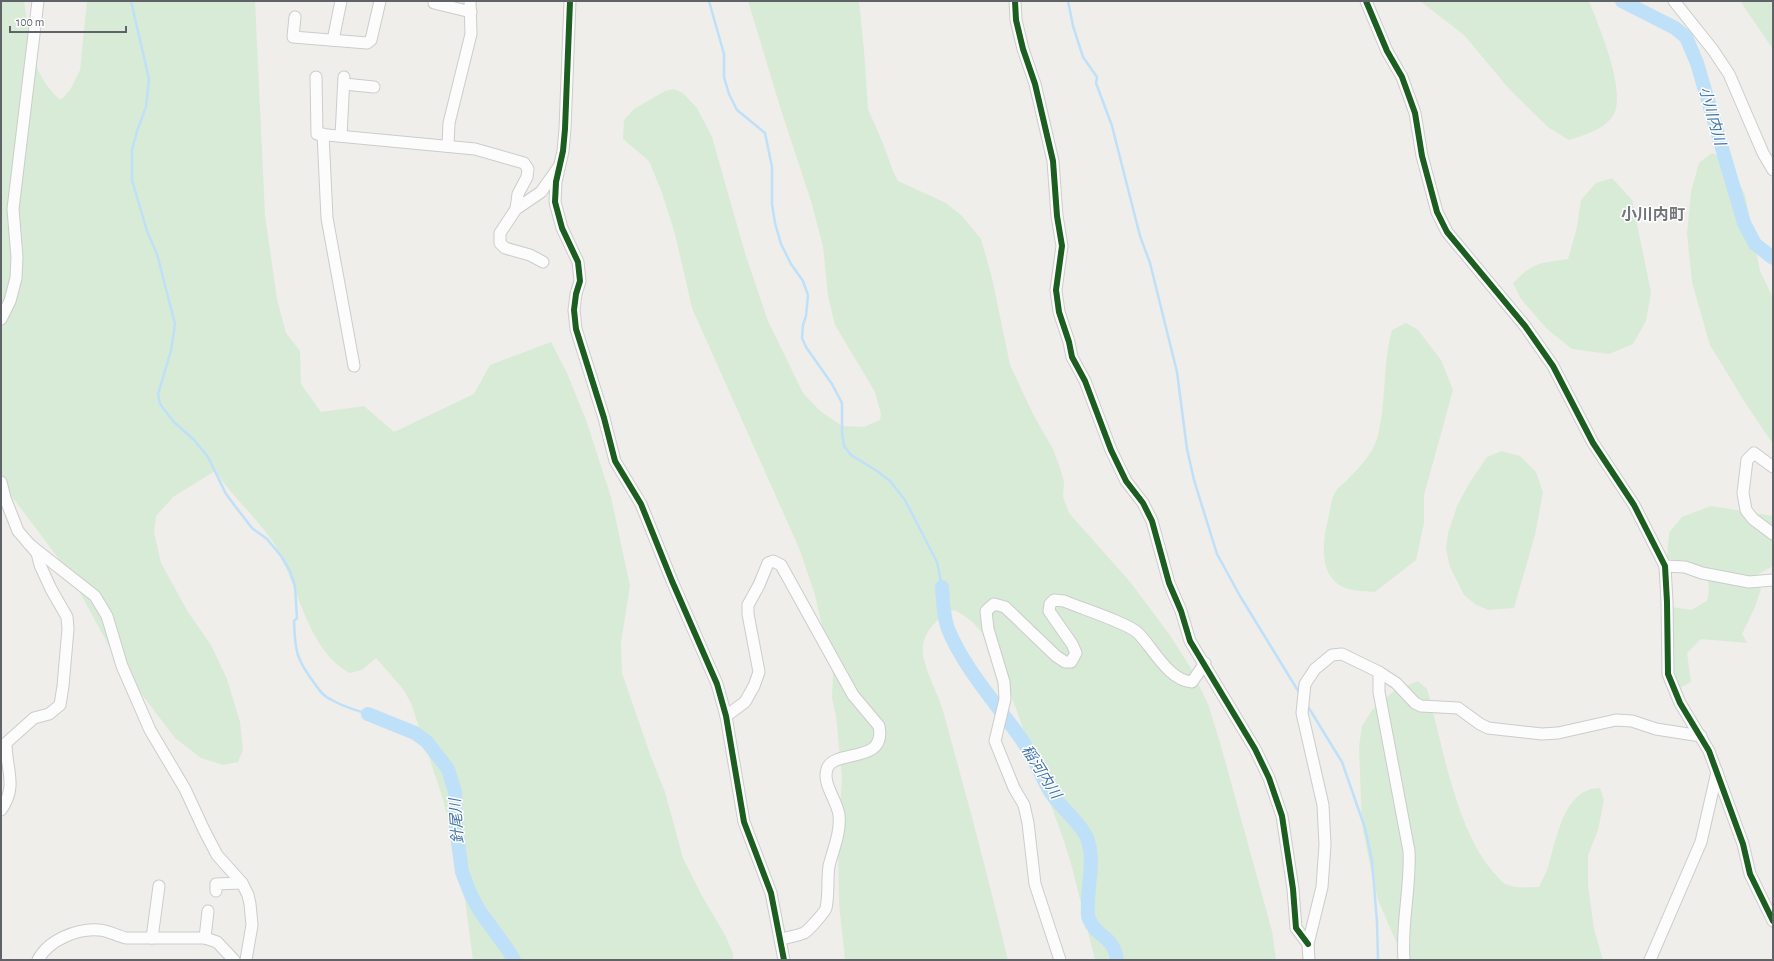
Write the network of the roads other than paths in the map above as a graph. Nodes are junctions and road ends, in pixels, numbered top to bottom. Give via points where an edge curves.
1 (38, 1) edge
2 (342, 1) edge
3 (380, 1) edge
4 (570, 1) edge
5 (1015, 1) edge
6 (1366, 1) edge
7 (1674, 1) edge
8 (434, 3) dead end
9 (471, 7) edge
10 (295, 17) dead end
11 (333, 40) junction
12 (316, 77) dead end
13 (374, 87) dead end
14 (323, 134) junction
15 (341, 136) junction
16 (448, 146) junction
17 (560, 166) junction
18 (1773, 170) edge
19 (516, 209) junction
20 (543, 262) dead end
21 (1, 319) edge
22 (354, 366) dead end
23 (1773, 467) edge
24 (1, 482) edge
25 (1773, 534) edge
26 (29, 544) junction
27 (1665, 566) junction
28 (1773, 580) edge
29 (1205, 664) junction
30 (1379, 672) junction
31 (726, 716) junction
32 (1701, 736) junction
33 (1717, 772) junction
34 (1, 810) edge
35 (242, 883) junction
36 (159, 886) dead end
37 (216, 891) dead end
38 (208, 910) dead end
39 (1773, 921) edge
40 (152, 938) junction
41 (205, 938) junction
42 (781, 938) junction
43 (1308, 944) junction
44 (38, 960) edge
45 (234, 960) edge
46 (246, 960) edge
47 (784, 960) edge
48 (1060, 960) edge
49 (1308, 960) edge
50 (1404, 960) edge
51 (1650, 960) edge

1 - 21 street via 13,209 16,278 10,301
2 - 11 street
3 - 11 street via 371,40 367,43
4 - 17 street via 568,83
5 - 29 street via 1016,20 1036,84 1053,161 1062,246 1056,290 1059,312 1072,357 1085,381 1111,450 1126,481 1143,503 1152,521 1169,583 1190,641
6 - 27 street via 1387,51 1405,84 1415,113 1422,156 1437,212 1447,232 1525,326 1554,366 1592,443 1634,504
7 - 18 street via 1713,50 1728,74
8 - 9 street
9 - 16 street via 471,34 449,123
10 - 11 street via 293,38
12 - 14 street via 317,134
13 - 15 street via 344,81
14 - 15 street
14 - 22 street via 327,218
15 - 16 street
16 - 19 street via 475,149 524,163 528,169 527,177 518,194
17 - 19 street via 540,192
17 - 31 street via 555,202 562,228 578,262 580,281 574,310 576,329 615,461 641,504 717,684
19 - 20 street via 500,233 500,243 505,248 530,255
23 - 25 street via 1754,453 1747,460 1743,493 1746,510 1753,519
24 - 26 street via 18,531
26 - 34 street via 37,553 48,583 67,616 64,686 60,705 49,714 34,718 6,744 10,792
26 - 35 street via 95,596 107,616 122,666 150,730 185,789 217,855
27 - 28 street via 1685,567 1749,582
27 - 32 street via 1668,674 1680,704
29 - 43 street via 1269,778 1282,816 1296,928
29 - 48 street via 1192,682 1184,681 1173,674 1137,632 1064,601 1054,600 1049,610 1076,653 1075,659 1065,662 1005,607 994,604 986,611 1004,682 1005,699 995,735 1014,788 1024,805 1035,884
30 - 32 street via 1396,683 1414,703 1421,706 1458,708 1488,728 1542,734 1616,720
30 - 43 street via 1342,654 1332,655 1315,669 1305,684 1302,712 1323,805 1325,845 1322,887
30 - 50 street via 1379,692 1410,862 1404,924
31 - 42 street via 744,822 771,893
31 - 42 street via 744,702 759,672 748,605 760,585 768,563 773,561 781,565 853,695 879,726 880,733 876,744 865,753 835,760 828,766 825,776 839,815 829,866 826,909 806,932
32 - 33 street
33 - 39 street via 1743,844 1750,874
33 - 51 street via 1700,842
35 - 37 street via 216,884
35 - 46 street via 250,904 252,925
36 - 40 street
38 - 41 street
40 - 41 street
40 - 44 street via 126,938 101,930 77,932 58,940 42,953
41 - 45 street via 217,942
42 - 47 street
43 - 49 street

